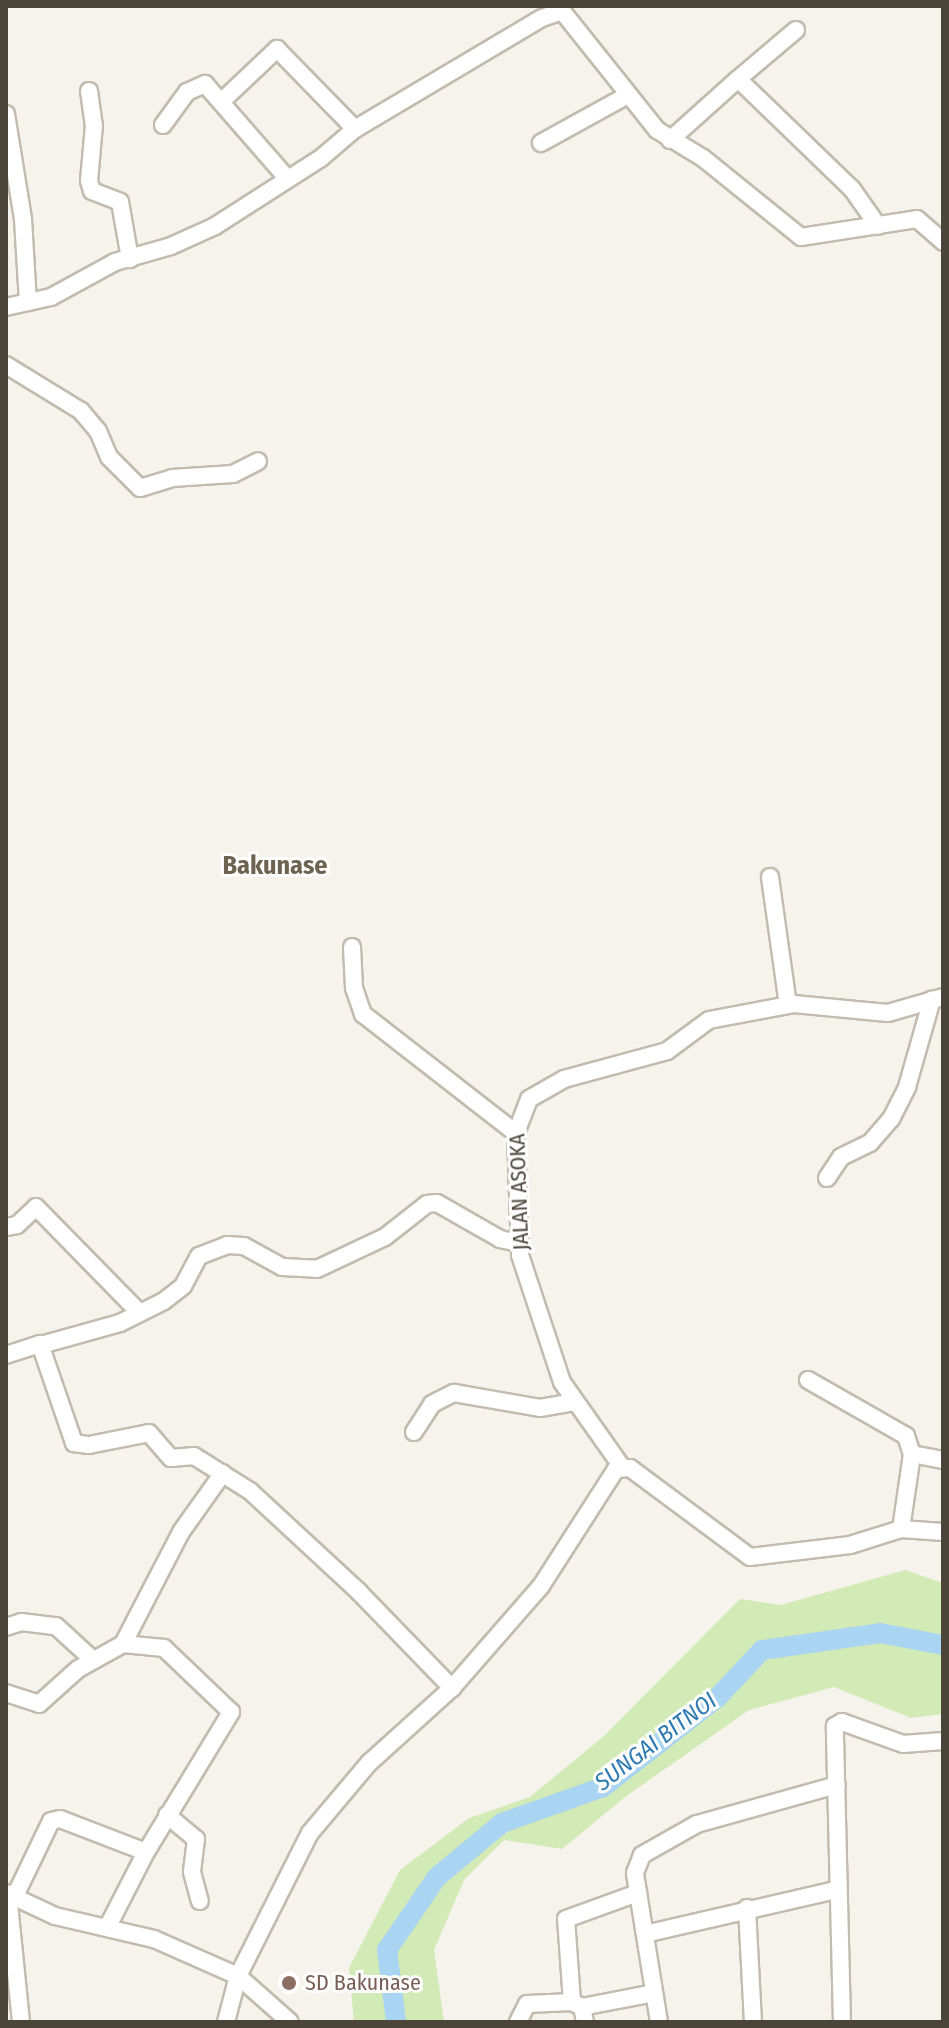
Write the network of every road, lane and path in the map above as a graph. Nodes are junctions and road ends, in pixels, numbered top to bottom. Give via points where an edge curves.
1 (561, 9) edge
2 (796, 30) dead end
3 (738, 79) junction
4 (89, 91) dead end
5 (628, 95) junction
6 (222, 101) junction
7 (6, 114) edge
8 (163, 125) dead end
9 (355, 129) junction
10 (670, 140) junction
11 (541, 143) dead end
12 (287, 178) junction
13 (13, 196) edge
14 (878, 226) junction
15 (943, 242) edge
16 (130, 259) junction
17 (28, 302) junction
18 (6, 307) edge
19 (6, 365) edge
20 (258, 461) dead end
21 (770, 877) dead end
22 (352, 947) dead end
23 (937, 998) edge
24 (788, 1005) junction
25 (516, 1133) junction
26 (827, 1178) dead end
27 (6, 1227) edge
28 (519, 1243) junction
29 (137, 1310) junction
30 (41, 1345) junction
31 (6, 1355) edge
32 (808, 1380) dead end
33 (575, 1402) junction
34 (414, 1432) dead end
35 (912, 1454) junction
36 (943, 1460) edge
37 (622, 1467) junction
38 (223, 1473) junction
39 (901, 1529) junction
40 (943, 1532) edge
41 (6, 1627) edge
42 (123, 1644) junction
43 (92, 1659) junction
44 (452, 1688) junction
45 (6, 1693) edge
46 (943, 1741) edge
47 (837, 1785) junction
48 (167, 1815) junction
49 (146, 1852) junction
50 (835, 1890) junction
51 (638, 1893) junction
52 (9, 1895) edge
53 (200, 1901) dead end
54 (747, 1908) junction
55 (9, 1920) edge
56 (108, 1926) junction
57 (645, 1934) junction
58 (238, 1976) junction
59 (654, 1993) junction
60 (580, 2010) edge
61 (21, 2022) edge
62 (226, 2022) edge
63 (290, 2022) edge
64 (518, 2022) edge
65 (659, 2022) edge
66 (753, 2022) edge
67 (842, 2022) edge

1 - 5 street
1 - 9 street
2 - 3 street
3 - 10 street
3 - 14 street via 852,189
4 - 16 street via 94,125 89,181 92,191 120,202
5 - 10 street
5 - 11 street
6 - 8 street via 200,84 181,99
6 - 9 street via 277,49
6 - 12 street
7 - 13 street
9 - 12 street
10 - 14 street via 703,158 804,239
12 - 16 street via 215,226
13 - 17 street
14 - 15 street via 917,219
16 - 17 street
17 - 18 street
19 - 20 street via 81,411 98,431 109,457 140,488 172,478 233,474
21 - 24 street
22 - 25 street via 354,988 363,1014
23 - 24 street via 888,1013
23 - 26 street via 895,1112 870,1143 841,1157
24 - 25 street, JALAN ASOKA via 711,1020 678,1045 647,1059 547,1084 529,1099
25 - 28 street, JALAN ASOKA
27 - 29 street via 17,1225 36,1207
28 - 29 street via 500,1239 437,1203 427,1204 385,1237 317,1269 282,1267 244,1246 209,1251 199,1256 174,1294
28 - 33 street, JALAN ASOKA via 540,1321
29 - 30 street via 120,1323
30 - 31 street
30 - 38 street via 74,1443 149,1433 171,1458 194,1456
32 - 35 street via 903,1433
33 - 34 street via 540,1408 454,1393 432,1404
33 - 37 street, JALAN ASOKA
35 - 36 street
35 - 39 street
37 - 39 street, JALAN ASOKA via 750,1557 850,1545
37 - 44 street via 611,1474 541,1586
38 - 42 street via 181,1532
38 - 44 street via 359,1592
39 - 40 street
41 - 43 street via 21,1622 56,1626
42 - 43 street
42 - 48 street via 164,1648 231,1710
43 - 45 street via 39,1704
44 - 58 street via 394,1739 324,1813 295,1858
46 - 47 street via 903,1744 838,1723 833,1733
47 - 50 street
47 - 51 street via 731,1813 659,1841 638,1861
48 - 49 street
48 - 53 street via 196,1839 192,1872
49 - 52 street via 60,1819 51,1821
49 - 56 street
50 - 54 street
50 - 67 street
51 - 57 street
51 - 60 street via 568,1916
52 - 55 street
52 - 56 street via 55,1916
54 - 57 street
54 - 66 street
55 - 61 street
56 - 58 street via 154,1939
57 - 59 street
58 - 62 street
58 - 63 street
59 - 60 street
59 - 65 street
60 - 64 street via 527,2004

